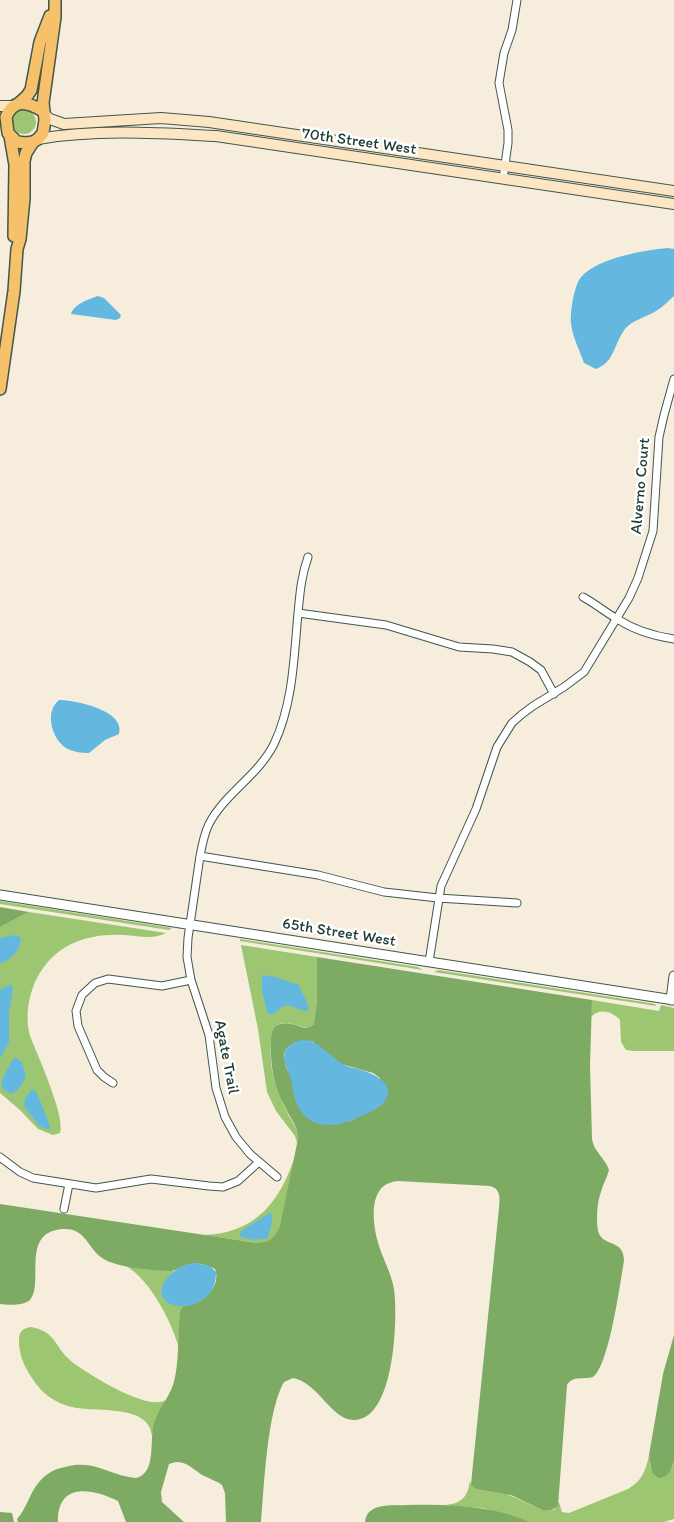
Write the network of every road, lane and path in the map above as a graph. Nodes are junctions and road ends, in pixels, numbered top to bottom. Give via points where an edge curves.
1 (517, 0) edge
2 (55, 1) edge
3 (16, 105) junction
4 (0, 106) edge
5 (43, 113) junction
6 (5, 131) edge
7 (36, 140) junction
8 (505, 165) junction
9 (503, 179) junction
10 (674, 191) edge
11 (674, 204) edge
12 (17, 249) junction
13 (674, 379) edge
14 (0, 389) edge
15 (308, 558) dead end
16 (583, 597) dead end
17 (298, 613) junction
18 (616, 619) junction
19 (674, 639) edge
20 (554, 694) junction
21 (200, 856) junction
22 (0, 895) edge
23 (438, 898) junction
24 (518, 903) dead end
25 (190, 924) junction
26 (429, 962) junction
27 (674, 976) edge
28 (191, 980) junction
29 (672, 1000) edge
30 (113, 1083) dead end
31 (0, 1157) edge
32 (259, 1162) junction
33 (277, 1177) dead end
34 (68, 1184) junction
35 (64, 1209) dead end

1 - 8 street via 499,83 508,130
2 - 3 main road via 40,42 31,90
2 - 5 main road
3 - 4 main road
3 - 5 main road via 30,104
3 - 6 main road via 6,117
5 - 7 main road via 44,128
5 - 8 main road, 70th Street West via 64,124 161,118 210,122
6 - 7 main road via 17,142
6 - 12 main road via 15,165 14,239
7 - 9 main road, 70th Street West via 104,133 216,136
7 - 12 main road via 29,147 24,162 23,217
8 - 9 street
8 - 10 main road, 70th Street West
9 - 11 main road, 70th Street West
12 - 14 main road
13 - 18 street, Alverno Court via 659,437 653,532 638,578
15 - 17 street, Agate Trail via 299,586
16 - 18 street
17 - 20 street via 386,625 459,647 512,652 541,670
17 - 21 street, Agate Trail via 289,700 278,734 254,773 212,819
18 - 19 street via 642,632
18 - 20 street, Alverno Court via 584,672
20 - 23 street, Alverno Court via 512,723 497,747 476,809
21 - 23 street via 318,875 384,892
21 - 25 street, Agate Trail
22 - 25 street, 65th Street West
23 - 24 street
23 - 26 street, Alverno Court
25 - 26 street, 65th Street West
25 - 28 street, Agate Trail via 186,954
26 - 29 street, 65th Street West
27 - 29 street
28 - 30 street via 167,986 108,980 94,984 82,994 76,1011 78,1026 97,1070
28 - 32 street, Agate Trail via 208,1030 223,1112 239,1141
31 - 34 street via 30,1177
32 - 33 street, Agate Trail
32 - 34 street via 238,1181 223,1187 154,1178 100,1188
34 - 35 street

